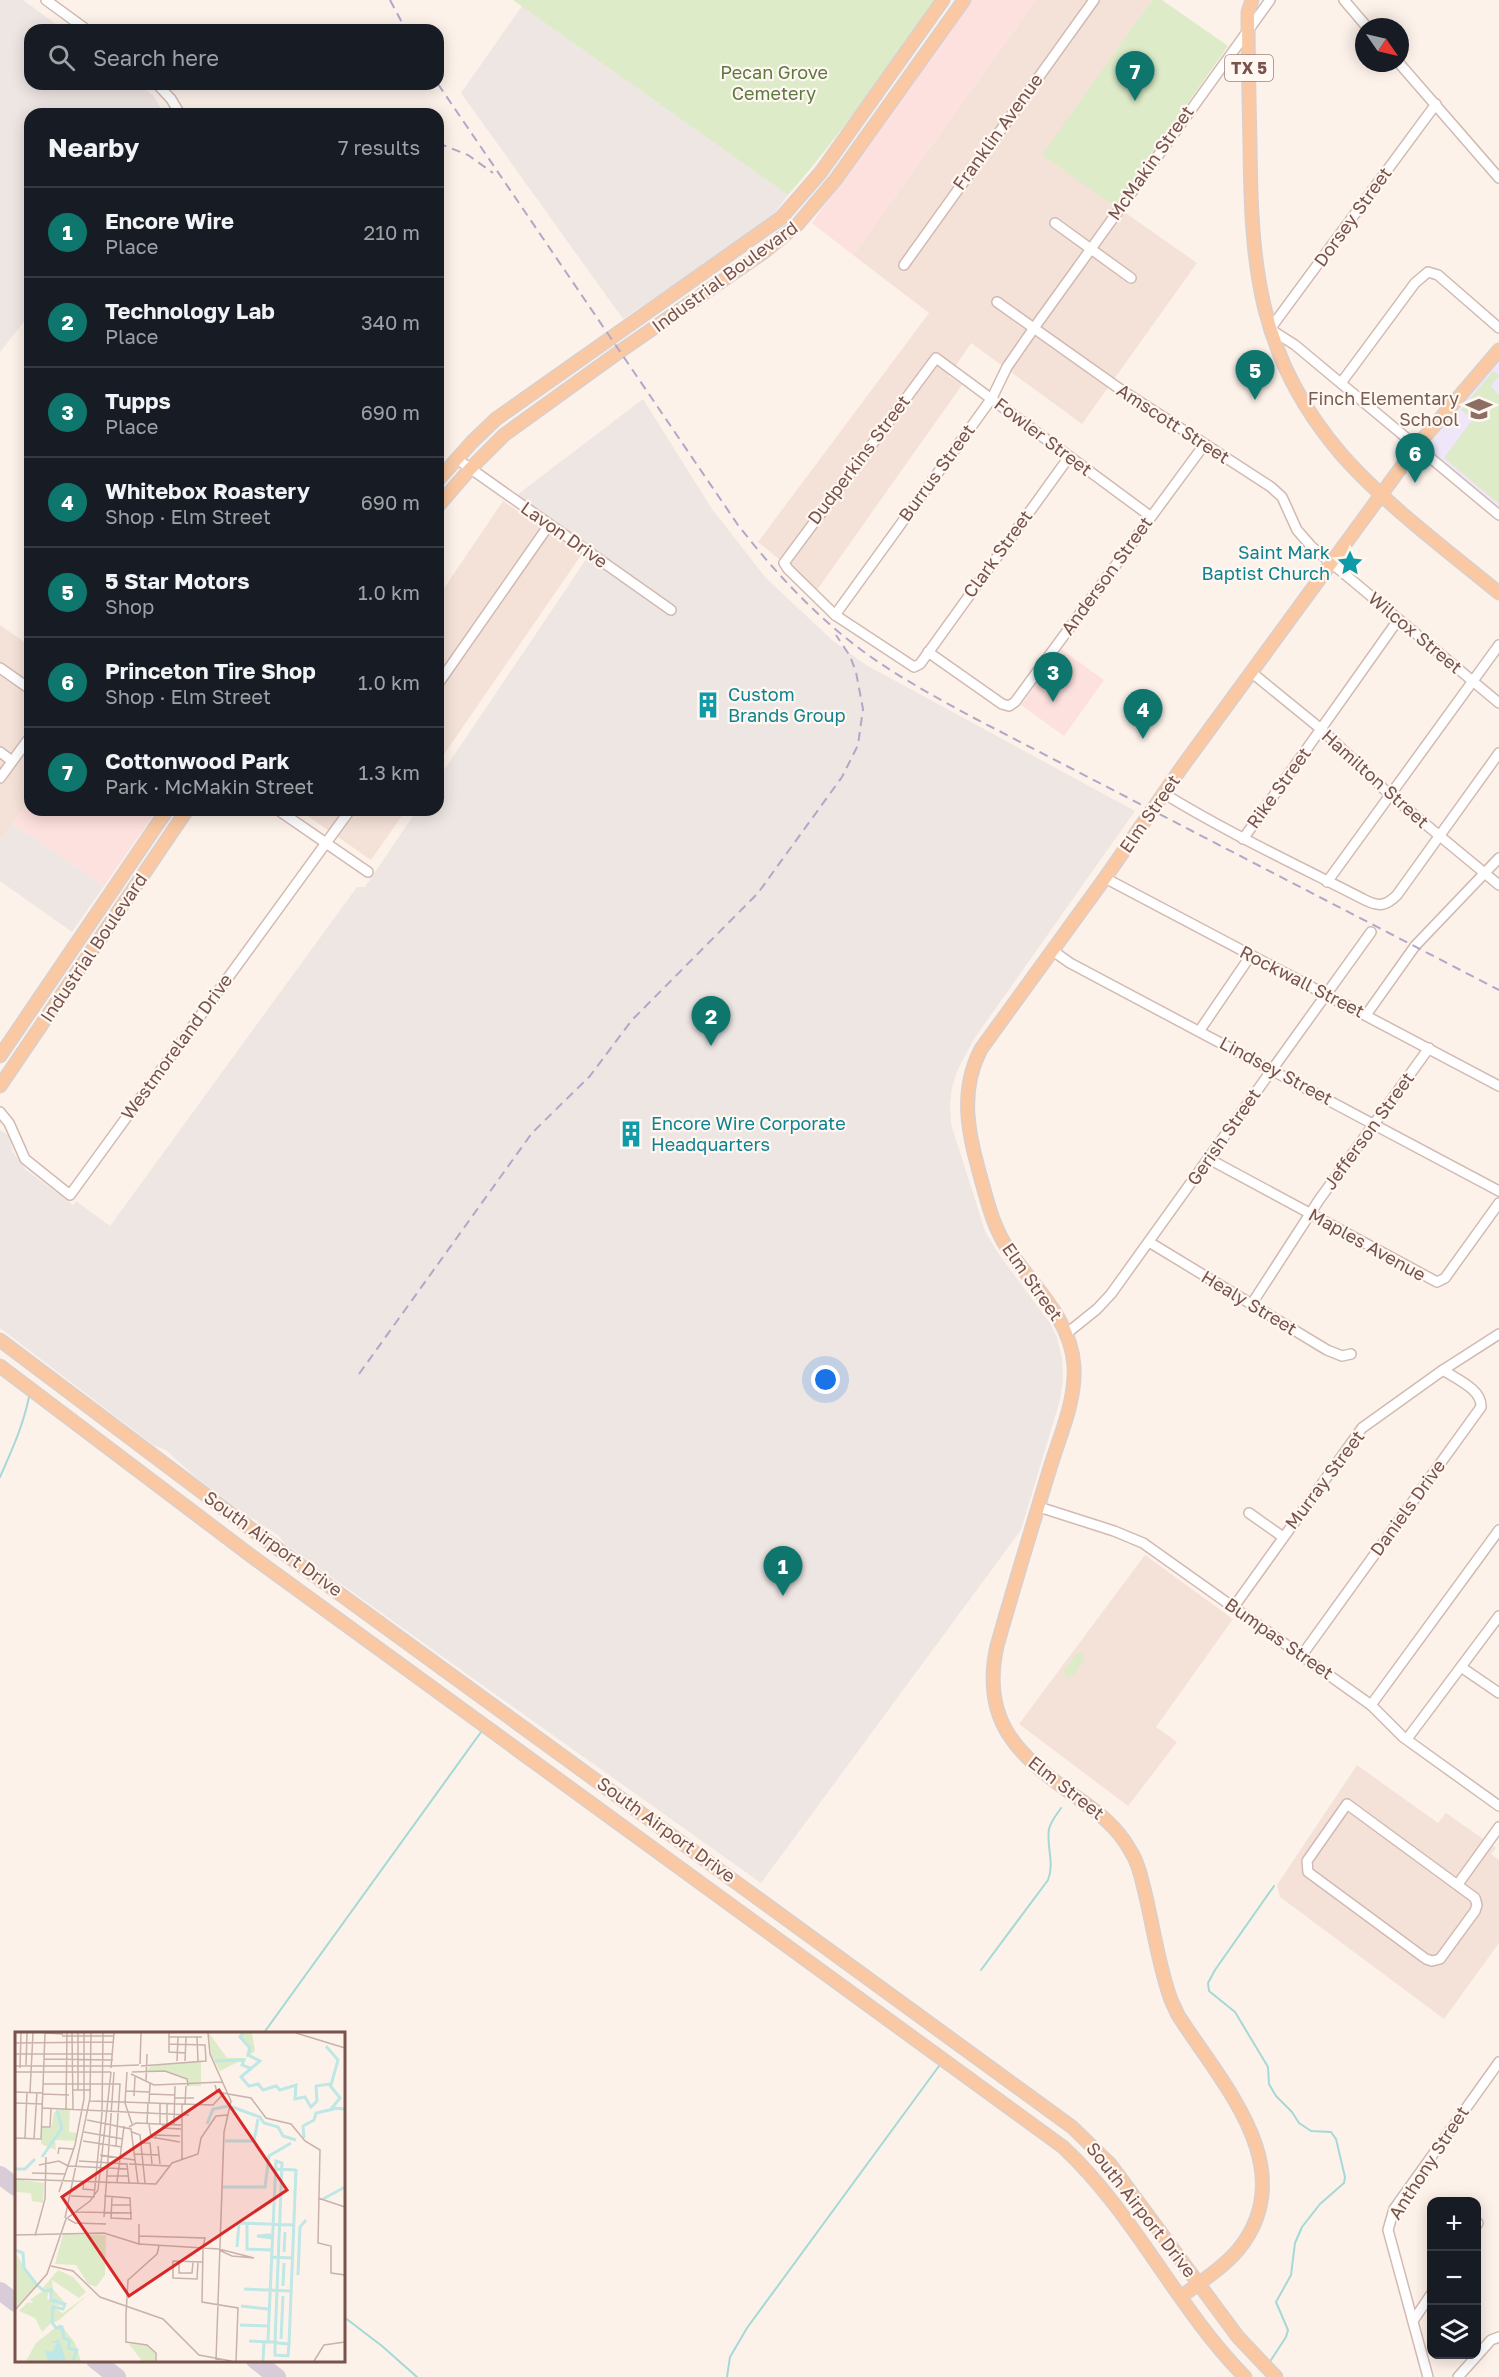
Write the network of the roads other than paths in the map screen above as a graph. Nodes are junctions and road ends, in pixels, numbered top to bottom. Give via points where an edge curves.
1 (46, 0) edge
2 (943, 0) edge
3 (964, 0) edge
4 (1094, 0) edge
5 (1241, 0) edge
6 (1270, 0) edge
7 (1344, 0) edge
8 (1250, 6) edge
9 (1359, 18) edge
10 (79, 24) edge
11 (1248, 30) junction
12 (906, 51) junction
13 (919, 60) junction
14 (894, 69) junction
15 (1407, 72) edge
16 (907, 78) junction
17 (162, 90) edge
18 (1436, 104) junction
19 (176, 108) edge
20 (1499, 178) edge
21 (1055, 224) dead end
22 (1090, 249) junction
23 (904, 265) dead end
24 (1131, 278) dead end
25 (694, 279) junction
26 (707, 291) junction
27 (997, 302) dead end
28 (657, 326) junction
29 (1034, 328) junction
30 (1499, 328) edge
31 (1270, 329) junction
32 (1499, 350) edge
33 (936, 358) joint
34 (1341, 383) junction
35 (992, 398) junction
36 (1204, 445) junction
37 (1416, 447) junction
38 (1069, 457) junction
39 (456, 459) junction
40 (470, 469) junction
41 (444, 473) edge
42 (1381, 494) junction
43 (444, 499) edge
44 (1499, 515) edge
45 (1150, 516) junction
46 (549, 525) junction
47 (1330, 563) junction
48 (1499, 593) edge
49 (671, 610) dead end
50 (835, 615) junction
51 (1398, 620) junction
52 (1499, 645) edge
53 (928, 652) junction
54 (0, 668) edge
55 (1251, 672) junction
56 (444, 675) edge
57 (1472, 681) junction
58 (24, 684) edge
59 (1499, 703) edge
60 (1321, 729) junction
61 (24, 745) edge
62 (0, 753) edge
63 (1499, 753) edge
64 (12, 761) junction
65 (0, 778) edge
66 (1163, 793) junction
67 (1389, 795) junction
68 (163, 816) edge
69 (183, 816) edge
70 (287, 816) edge
71 (346, 816) edge
72 (1439, 836) junction
73 (1243, 839) junction
74 (327, 844) junction
75 (1499, 858) edge
76 (368, 872) dead end
77 (1485, 873) junction
78 (1105, 879) junction
79 (1327, 882) junction
80 (1499, 885) edge
81 (86, 929) junction
82 (1371, 932) dead end
83 (100, 939) junction
84 (1053, 951) junction
85 (1251, 955) junction
86 (1326, 994) junction
87 (1366, 1015) junction
88 (1200, 1030) junction
89 (1429, 1048) junction
90 (0, 1056) edge
91 (1272, 1070) junction
92 (0, 1086) edge
93 (1499, 1086) edge
94 (0, 1112) edge
95 (1375, 1124) junction
96 (1209, 1159) junction
97 (1499, 1191) edge
98 (1499, 1203) edge
99 (1311, 1214) junction
100 (1149, 1242) junction
101 (1251, 1305) junction
102 (1066, 1334) junction
103 (1499, 1334) edge
104 (0, 1340) edge
105 (1351, 1354) dead end
106 (0, 1366) edge
107 (1443, 1370) junction
108 (1327, 1456) dead end
109 (1336, 1462) junction
110 (1039, 1507) junction
111 (1249, 1513) dead end
112 (1499, 1530) edge
113 (1283, 1537) junction
114 (263, 1538) junction
115 (250, 1555) junction
116 (1233, 1608) junction
117 (1499, 1616) edge
118 (1302, 1655) junction
119 (1461, 1667) junction
120 (1499, 1693) edge
121 (1371, 1705) junction
122 (1407, 1739) junction
123 (1499, 1806) edge
124 (1499, 1827) edge
125 (1458, 1884) junction
126 (1499, 2062) edge
127 (1198, 2283) junction
128 (1181, 2297) junction
129 (1427, 2299) edge
130 (1413, 2321) junction
131 (1499, 2337) edge
132 (1245, 2377) edge
133 (1276, 2377) edge
134 (1428, 2377) edge
135 (1458, 2377) edge

1 - 10 street
2 - 12 main road, Industrial Boulevard
3 - 13 main road, Industrial Boulevard
4 - 23 street, Franklin Avenue
5 - 8 main road, TX 5 via 1241,4
6 - 11 street, McMakin Street
7 - 9 street
8 - 11 main road, TX 5
11 - 22 street, McMakin Street
11 - 31 main road, TX 5 via 1253,247
12 - 13 main road
12 - 14 main road, Industrial Boulevard
13 - 16 main road, Industrial Boulevard
14 - 16 main road
14 - 25 main road, Industrial Boulevard via 798,200 768,228
15 - 18 street
16 - 26 main road, Industrial Boulevard via 810,212 776,243
17 - 19 street
18 - 20 street
18 - 31 street, Dorsey Street
21 - 22 street
22 - 24 street
22 - 29 street, McMakin Street
25 - 26 main road
25 - 28 main road via 685,292 660,311
25 - 39 main road, Industrial Boulevard via 496,419
26 - 28 main road, Industrial Boulevard
27 - 29 street, Amscott Street
28 - 40 main road, Industrial Boulevard via 520,423
29 - 35 street, Burrus Street via 1007,367
29 - 36 street, Amscott Street
30 - 34 street via 1438,275 1428,272 1415,283
31 - 34 street
31 - 42 main road, TX 5 via 1282,363 1310,413 1343,457
32 - 37 main road, Elm Street
33 - 35 street, Fowler Street
33 - 50 street, Dudperkins Street via 784,563
34 - 37 street
35 - 38 street, Fowler Street
35 - 50 street, Burrus Street
36 - 45 street, Anderson Street
36 - 47 street, Amscott Street via 1282,497 1297,530
37 - 42 main road, Elm Street
37 - 44 street
38 - 45 street, Fowler Street
38 - 53 street, Clark Street
39 - 40 street, Lavon Drive
39 - 41 main road, Industrial Boulevard
40 - 43 main road, Industrial Boulevard
40 - 46 street, Lavon Drive
42 - 47 main road, Elm Street
42 - 48 main road, TX 5
45 - 53 street, Anderson Street via 1016,702 1009,706
46 - 49 street, Lavon Drive
46 - 56 street
47 - 51 street, Wilcox Street
47 - 55 main road, Elm Street
50 - 53 street via 914,667
51 - 57 street, Wilcox Street
51 - 60 street, Rike Street
52 - 57 street
54 - 58 street
55 - 60 street, Hamilton Street
55 - 66 main road, Elm Street
57 - 59 street, Wilcox Street
57 - 67 street
60 - 67 street, Hamilton Street
60 - 73 street, Rike Street
61 - 64 street
62 - 64 street
63 - 72 street
64 - 65 street
66 - 73 street
66 - 78 main road, Elm Street
67 - 72 street, Hamilton Street
67 - 79 street
68 - 81 main road, Industrial Boulevard
69 - 83 main road, Industrial Boulevard
70 - 74 street
71 - 74 street, Westmoreland Drive
72 - 77 street, Hamilton Street
72 - 79 street via 1389,903 1381,906
73 - 79 street
74 - 76 street
74 - 94 street, Westmoreland Drive via 70,1195 25,1159
75 - 77 street
77 - 80 street, Hamilton Street
77 - 87 street via 1415,946
78 - 84 main road, Elm Street
78 - 85 street, Rockwall Street
81 - 83 main road
81 - 90 main road, Industrial Boulevard
82 - 86 street, Gerish Street
83 - 92 main road, Industrial Boulevard
84 - 88 street, Lindsey Street
84 - 102 main road, Elm Street via 978,1056 969,1086 967,1120 1000,1236
85 - 86 street, Rockwall Street
85 - 88 street
86 - 87 street, Rockwall Street
86 - 91 street, Gerish Street
87 - 89 street, Rockwall Street
88 - 91 street, Lindsey Street
89 - 93 street, Rockwall Street
89 - 95 street, Jefferson Street
91 - 95 street, Lindsey Street
91 - 96 street, Gerish Street
95 - 97 street, Lindsey Street
95 - 99 street, Jefferson Street
96 - 99 street, Maples Avenue
96 - 100 street, Gerish Street
98 - 99 street, Maples Avenue via 1439,1282
99 - 101 street, Jefferson Street
100 - 101 street, Healy Street
100 - 102 street, Gerish Street via 1111,1294
101 - 105 street, Healy Street via 1327,1350 1342,1356
102 - 110 main road, Elm Street via 1074,1363 1073,1391
103 - 107 street, Murray Street
104 - 114 main road, South Airport Drive
106 - 115 main road, South Airport Drive
107 - 109 street, Murray Street via 1362,1428
107 - 118 street, Daniels Drive via 1476,1392 1480,1407
108 - 109 street
109 - 113 street, Murray Street
110 - 116 street, Bumpas Street via 1143,1543
110 - 127 main road, Elm Street via 994,1656 993,1684 1000,1716 1010,1739 1026,1758 1106,1819 1130,1848 1140,1873 1171,2000 1241,2112 1260,2157 1261,2195 1252,2227 1232,2256
111 - 113 street
112 - 121 street
113 - 116 street, Murray Street
114 - 115 main road
114 - 127 main road, South Airport Drive via 1072,2127 1110,2164
115 - 128 main road, South Airport Drive via 1063,2147 1104,2191
116 - 118 street, Bumpas Street
117 - 119 street
118 - 121 street, Bumpas Street
119 - 120 street
119 - 122 street
121 - 122 street, Bumpas Street
122 - 123 street, Bumpas Street
124 - 125 street
125 - 125 street via 1474,1896 1475,1911 1444,1954 1435,1960 1426,1959 1312,1876 1306,1867 1347,1804
126 - 130 street, Anthony Street via 1390,2220 1388,2230
127 - 128 main road, Elm Street
127 - 133 main road, South Airport Drive via 1238,2337
128 - 132 main road, South Airport Drive
129 - 130 street
130 - 134 street, Anthony Street
131 - 135 street via 1491,2340

